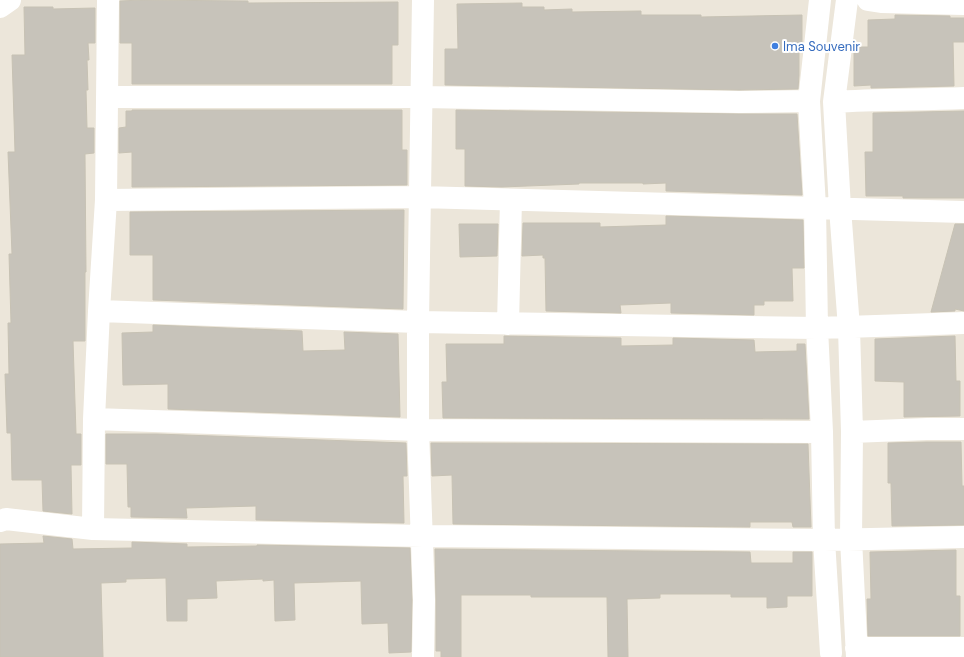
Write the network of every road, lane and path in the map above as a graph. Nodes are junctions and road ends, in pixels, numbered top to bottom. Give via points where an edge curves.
1 (10, 0) edge
2 (108, 0) edge
3 (423, 0) edge
4 (820, 0) edge
5 (847, 0) edge
6 (868, 0) edge
7 (964, 4) edge
8 (0, 7) edge
9 (107, 97) junction
10 (421, 97) junction
11 (964, 98) edge
12 (809, 101) junction
13 (834, 102) junction
14 (420, 197) junction
15 (106, 200) junction
16 (511, 200) junction
17 (815, 207) junction
18 (840, 208) junction
19 (964, 212) edge
20 (99, 311) junction
21 (418, 322) junction
22 (964, 323) edge
23 (508, 324) junction
24 (817, 328) junction
25 (849, 328) junction
26 (94, 419) junction
27 (964, 429) edge
28 (418, 430) junction
29 (822, 432) junction
30 (852, 432) junction
31 (2, 518) edge
32 (93, 529) junction
33 (423, 536) junction
34 (964, 537) edge
35 (851, 539) junction
36 (824, 540) junction
37 (964, 648) edge
38 (857, 653) edge
39 (831, 654) dead end
40 (423, 657) edge

1 - 8 street
2 - 9 street
3 - 10 street
4 - 12 street
5 - 13 street
6 - 7 street
9 - 10 street
9 - 15 street
10 - 12 street
10 - 14 street
11 - 13 street
12 - 17 street
13 - 18 street
14 - 15 street
14 - 16 street
14 - 21 street
15 - 20 street
16 - 17 street
16 - 23 street
17 - 18 street
17 - 24 street
18 - 19 street
18 - 25 street
20 - 21 street
20 - 26 street
21 - 23 street
21 - 28 street
22 - 25 street
23 - 24 street
24 - 25 street
24 - 29 street
25 - 30 street
26 - 28 street
26 - 32 street
27 - 30 street
28 - 29 street
28 - 33 street
29 - 36 street
30 - 35 street
31 - 32 street
32 - 33 street
33 - 36 street
33 - 40 street
34 - 35 street
35 - 36 street
35 - 38 street
36 - 39 street
37 - 38 street

